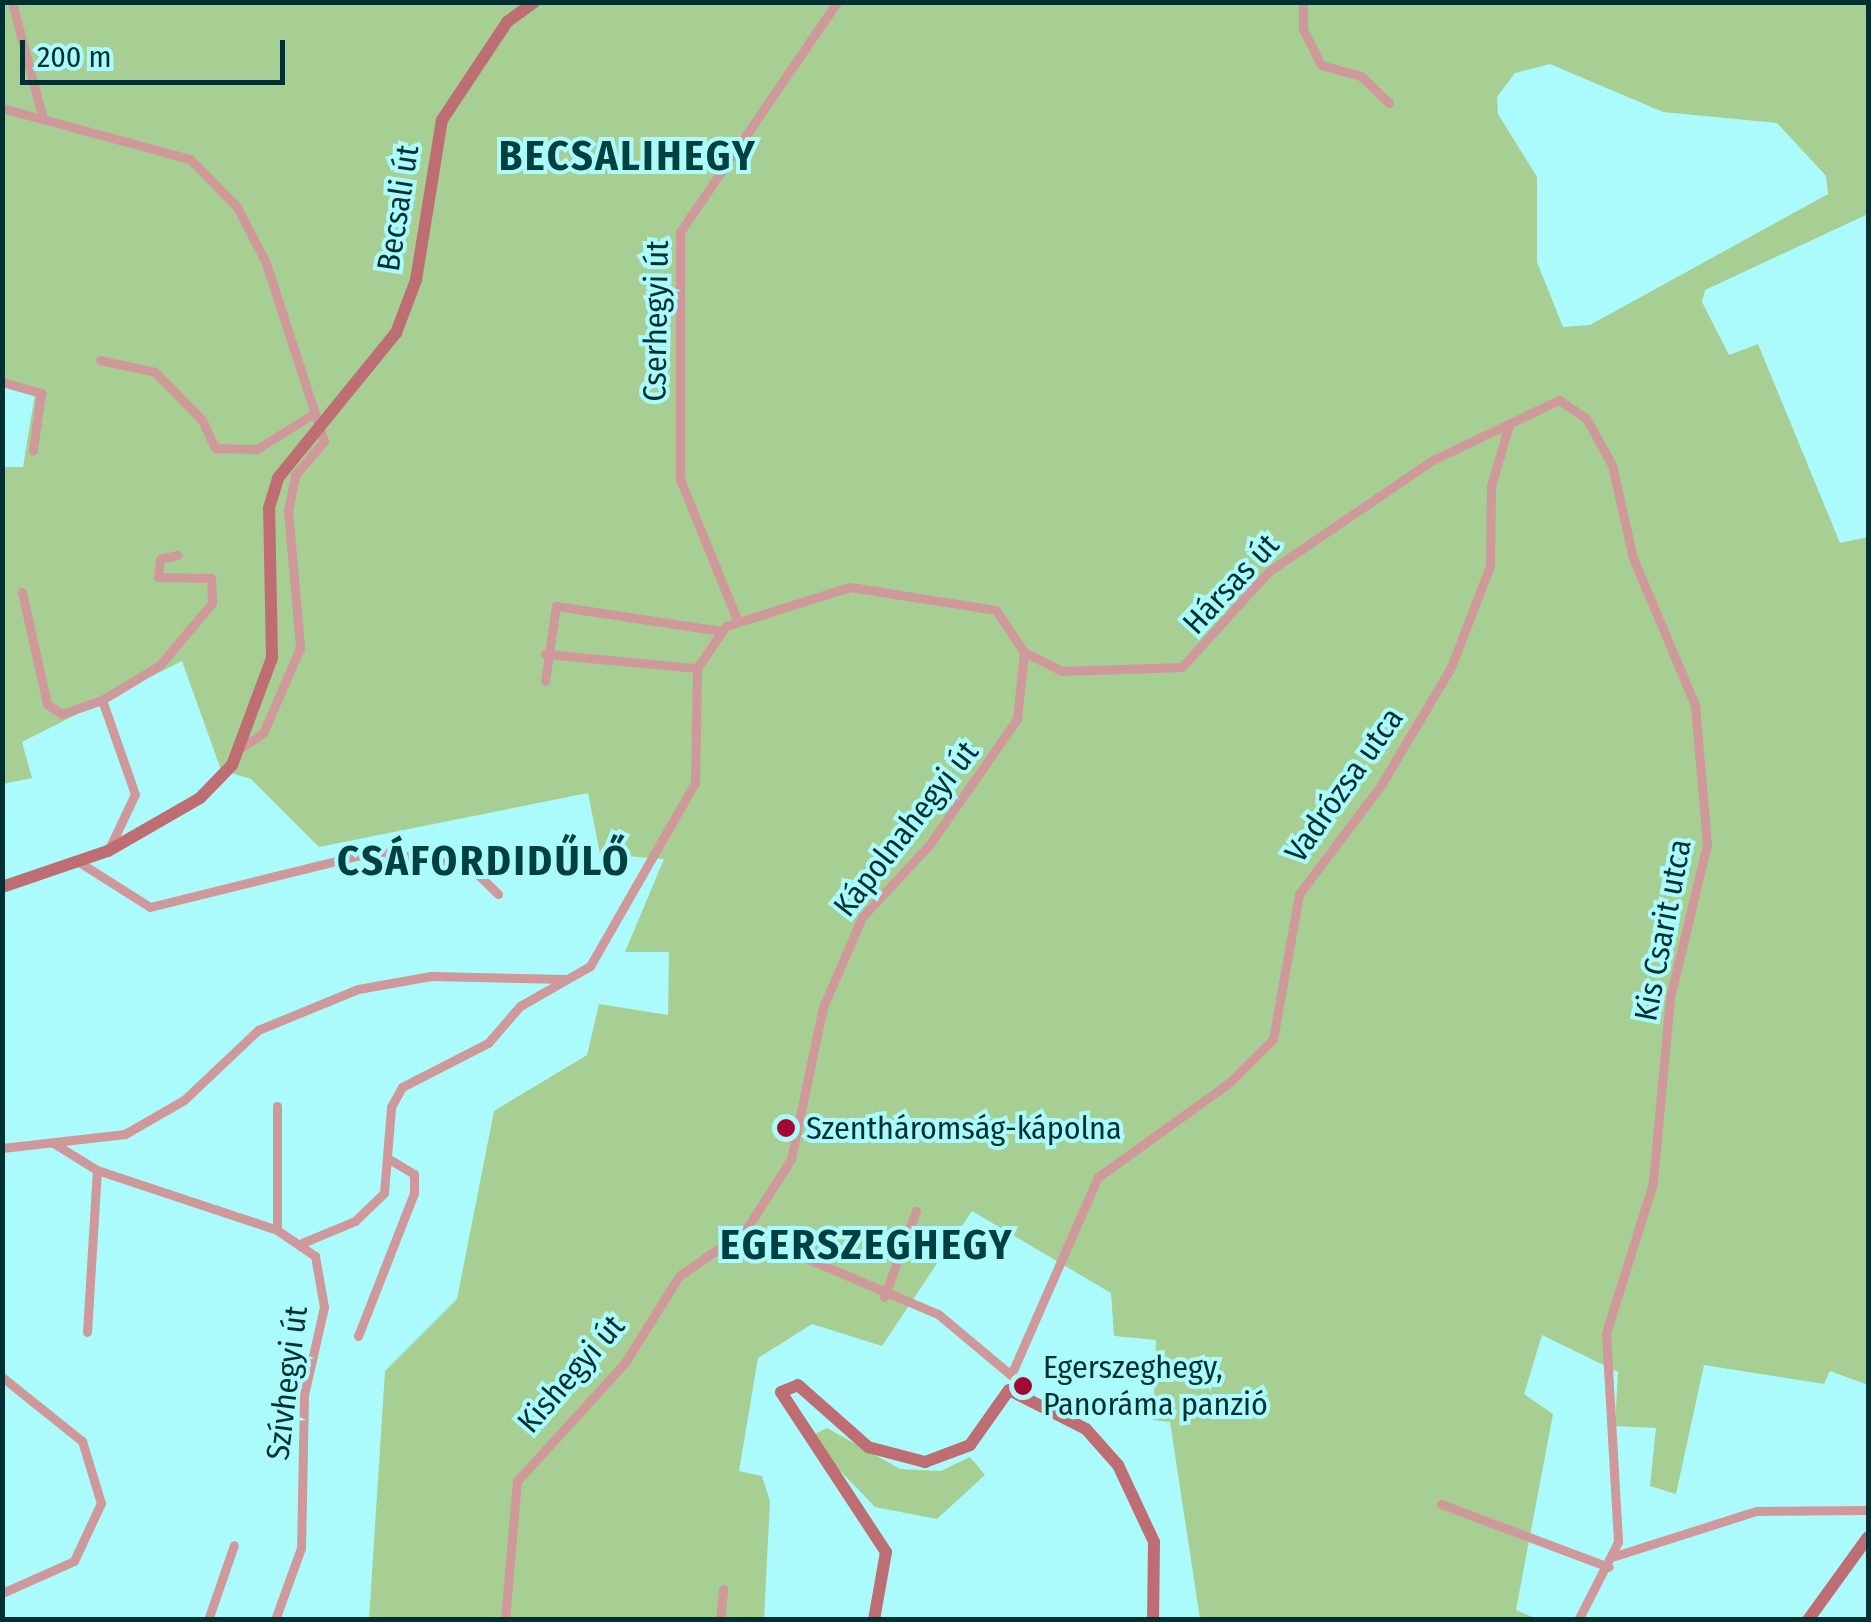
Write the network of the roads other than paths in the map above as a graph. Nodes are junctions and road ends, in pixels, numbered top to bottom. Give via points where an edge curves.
1 (12, 2) edge
2 (535, 2) edge
3 (837, 2) edge
4 (1303, 2) edge
5 (518, 6) edge
6 (1389, 102) dead end
7 (2, 108) edge
8 (43, 119) junction
9 (100, 360) dead end
10 (2, 382) edge
11 (313, 420) junction
12 (1510, 425) junction
13 (33, 450) dead end
14 (178, 555) dead end
15 (22, 592) dead end
16 (736, 617) junction
17 (721, 630) junction
18 (1024, 652) junction
19 (546, 654) junction
20 (697, 668) junction
21 (544, 681) dead end
22 (102, 700) junction
23 (241, 748) junction
24 (108, 851) junction
25 (82, 864) junction
26 (2, 887) edge
27 (498, 894) dead end
28 (568, 980) junction
29 (277, 1106) dead end
30 (55, 1144) junction
31 (2, 1148) edge
32 (391, 1160) junction
33 (97, 1170) junction
34 (916, 1211) dead end
35 (277, 1230) junction
36 (742, 1236) junction
37 (302, 1242) junction
38 (884, 1297) junction
39 (87, 1332) dead end
40 (358, 1336) dead end
41 (2, 1377) edge
42 (1008, 1384) junction
43 (1440, 1504) dead end
44 (1868, 1510) edge
45 (1868, 1537) edge
46 (234, 1545) dead end
47 (1615, 1556) junction
48 (1609, 1567) junction
49 (723, 1589) dead end
50 (2, 1593) edge
51 (208, 1620) edge
52 (275, 1620) edge
53 (504, 1620) edge
54 (720, 1620) edge
55 (874, 1620) edge
56 (1153, 1620) edge
57 (1578, 1620) edge
58 (1808, 1620) edge

1 - 8 street
2 - 5 main road, Becsali út
3 - 16 street, Cserhegyi út via 684,218 677,249 680,478
4 - 6 street via 1303,28 1322,65 1361,76
5 - 11 main road, Becsali út via 436,136 421,257 396,333
7 - 8 street
8 - 11 street via 205,168 266,263
9 - 11 street via 154,372 202,420 215,448 257,449
10 - 13 street via 41,393
11 - 23 main road, Becsali út via 272,494 272,658
11 - 23 street, Becsali út via 323,446 302,464 288,510 300,648 263,733
12 - 18 street, Hársas út via 1433,460 1303,544 1182,667 1062,671
12 - 42 street, Vadrózsa utca via 1491,486 1490,566 1450,668 1381,785 1298,894 1273,1039 1230,1082 1098,1178
12 - 47 street, Kis Csarit utca via 1560,400 1586,418 1612,466 1632,558 1703,745 1708,844 1670,998 1654,1183 1606,1332
14 - 22 street via 160,559 158,578 211,578 212,603 160,665
15 - 22 street via 47,704 62,714
16 - 17 street
16 - 18 street via 839,589 886,588 996,610
17 - 19 street via 556,606
17 - 20 street
18 - 36 street, Kápolnahegyi út via 1010,734 849,944 824,1008 790,1158
19 - 20 street
19 - 21 street
20 - 28 street via 696,783 590,966
22 - 24 street via 132,810
23 - 24 main road, Becsali út via 200,798
24 - 25 main road, Becsali út
25 - 26 main road, Becsali út
25 - 27 street via 150,908 377,851 470,867
28 - 30 street via 411,977 345,993 258,1030 140,1127
28 - 32 street via 520,1006 488,1042 402,1087 392,1107
29 - 35 street
30 - 31 street
30 - 33 street
32 - 37 street via 372,1209
32 - 40 street via 414,1174 414,1193
33 - 35 street
33 - 39 street
34 - 38 street
35 - 37 street
36 - 38 street
36 - 53 street, Kishegyi út via 679,1276 624,1364 522,1472
37 - 52 street, Szívhegyi út via 318,1264 324,1307 304,1395 300,1548
38 - 42 street via 950,1320
41 - 50 street via 82,1441 100,1503 74,1561
42 - 55 main road via 970,1445 925,1462 856,1440 802,1387 781,1392 880,1539 887,1575
42 - 56 main road via 1086,1429 1118,1464 1154,1542
43 - 48 street
44 - 47 street via 1756,1511
45 - 58 main road
46 - 51 street
47 - 48 street
48 - 57 street
49 - 54 street

